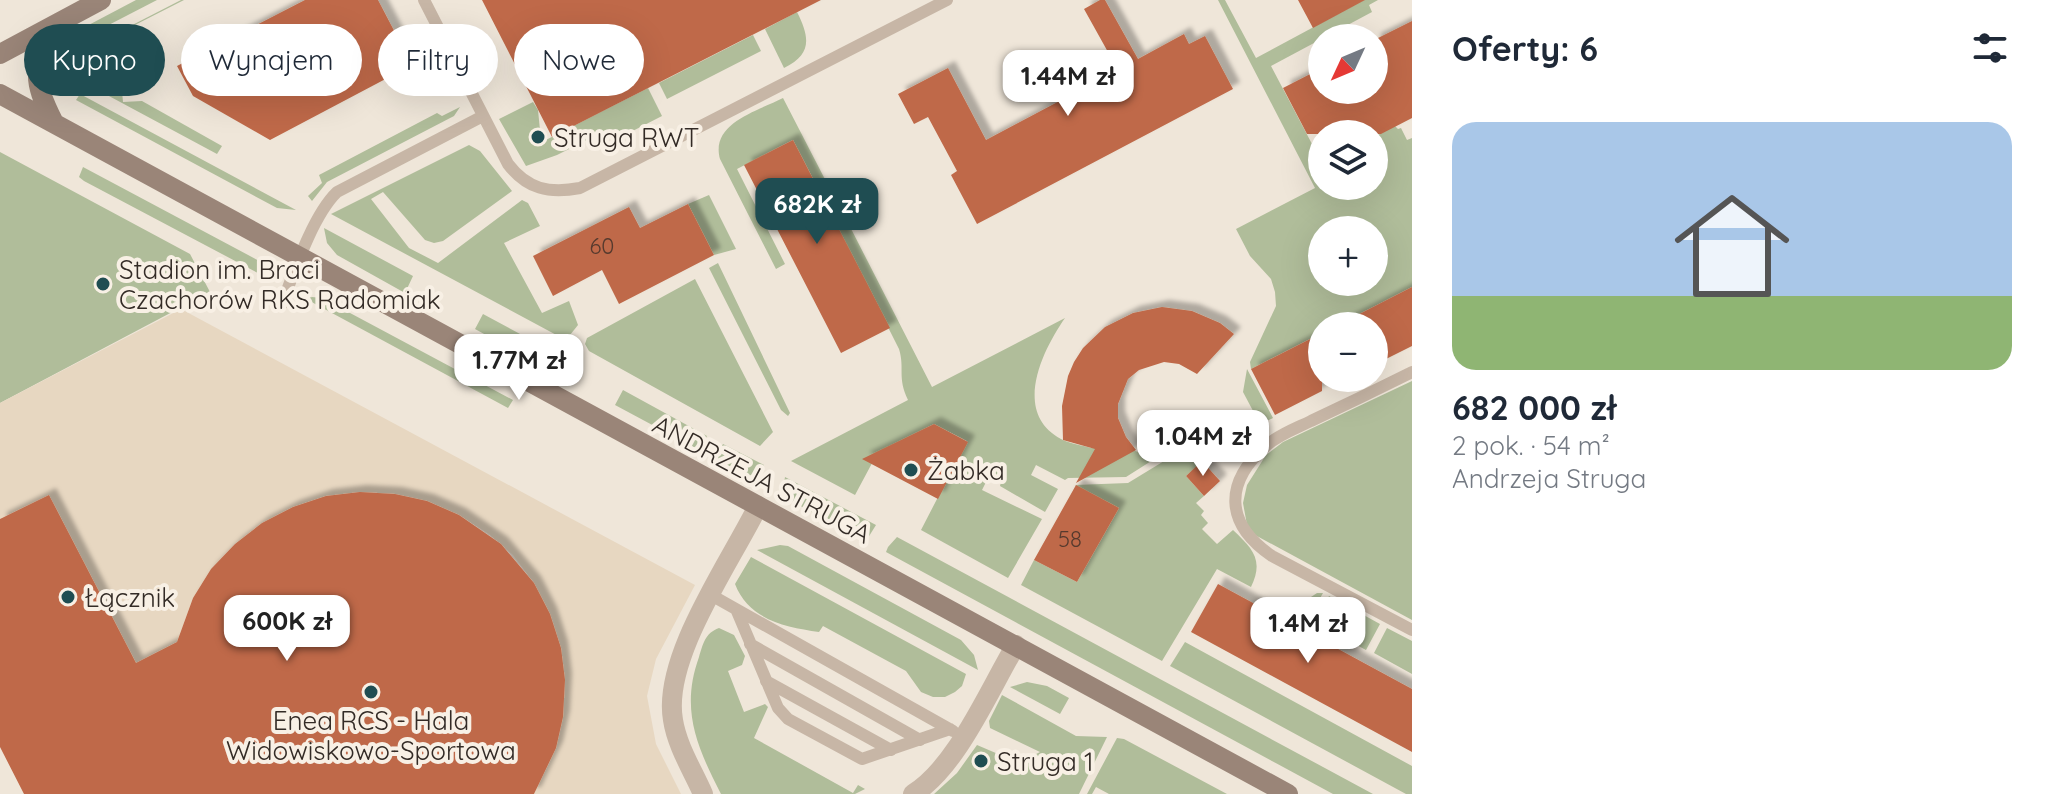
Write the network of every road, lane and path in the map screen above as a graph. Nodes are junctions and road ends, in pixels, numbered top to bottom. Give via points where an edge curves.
1 (101, 0) edge
2 (424, 0) edge
3 (947, 0) edge
4 (63, 20) junction
5 (0, 54) edge
6 (0, 94) edge
7 (483, 116) junction
8 (54, 123) junction
9 (301, 258) junction
10 (282, 304) dead end
11 (1412, 372) edge
12 (758, 506) junction
13 (711, 595) junction
14 (736, 609) junction
15 (1412, 630) edge
16 (750, 644) junction
17 (1016, 645) junction
18 (766, 681) junction
19 (956, 732) junction
20 (920, 740) junction
21 (891, 750) junction
22 (703, 794) edge
23 (913, 794) edge
24 (1288, 794) edge

1 - 4 street
2 - 7 lane
3 - 7 lane via 580,188 548,191 524,182 508,164
4 - 5 street
4 - 8 street via 38,66 40,96
6 - 8 street, ANDRZEJA STRUGA
7 - 9 lane via 337,192 324,207
8 - 9 street, ANDRZEJA STRUGA
9 - 10 lane
9 - 12 street, ANDRZEJA STRUGA
11 - 15 lane via 1274,440 1247,468 1235,507 1254,544
12 - 13 street
12 - 17 street, ANDRZEJA STRUGA
13 - 14 lane
13 - 22 street via 676,667 671,705 678,739
14 - 16 lane
14 - 19 lane
16 - 18 lane
16 - 20 lane
17 - 19 street
17 - 24 street, ANDRZEJA STRUGA
18 - 21 lane
18 - 21 lane via 788,719 862,759
19 - 20 lane
19 - 23 street via 939,772
20 - 21 lane

